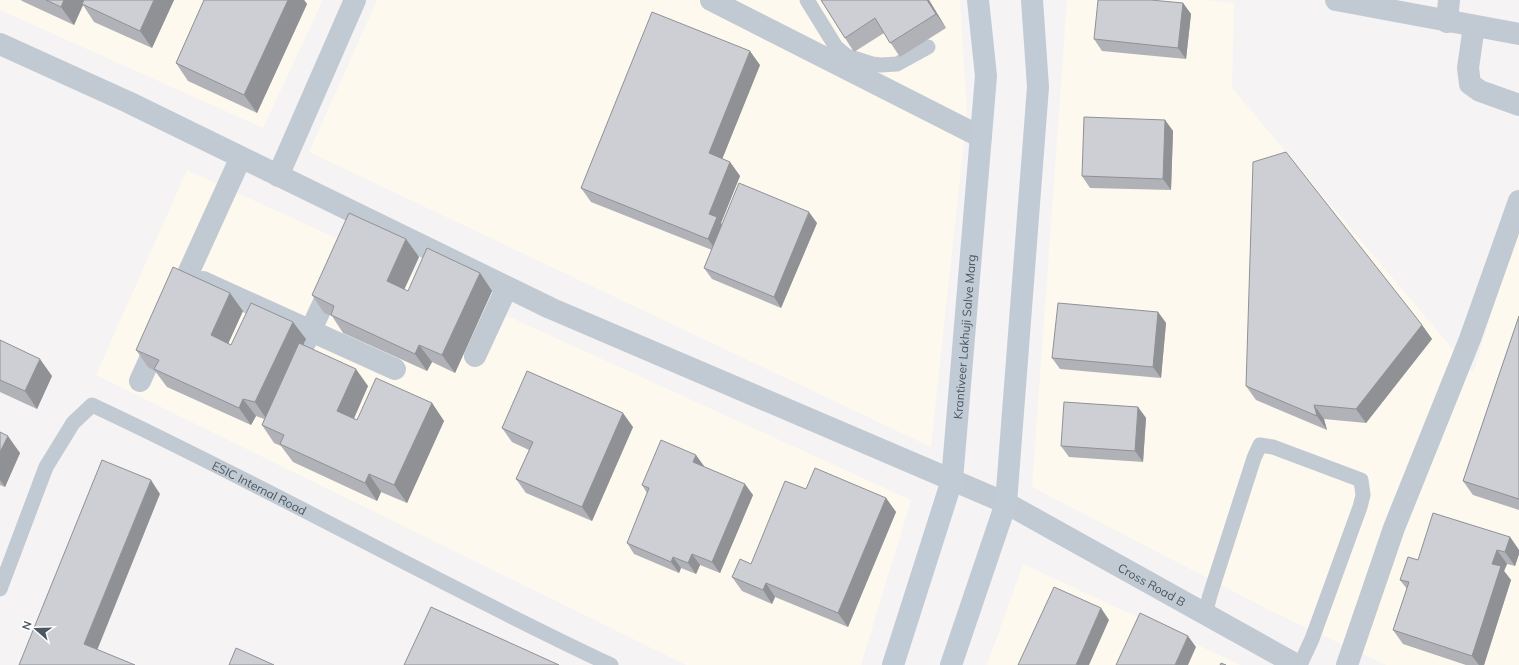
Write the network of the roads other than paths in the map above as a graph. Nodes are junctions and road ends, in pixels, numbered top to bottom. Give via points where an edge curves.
1 (355, 0) edge
2 (711, 0) edge
3 (807, 0) edge
4 (978, 0) edge
5 (1032, 0) edge
6 (1336, 0) edge
7 (1449, 0) edge
8 (1447, 22) junction
9 (1474, 26) junction
10 (1519, 34) edge
11 (0, 44) edge
12 (928, 47) dead end
13 (1519, 105) edge
14 (981, 137) junction
15 (241, 157) junction
16 (278, 176) junction
17 (1519, 201) edge
18 (340, 267) edge
19 (188, 274) junction
20 (507, 287) junction
21 (311, 331) junction
22 (475, 356) dead end
23 (298, 360) edge
24 (395, 369) edge
25 (140, 381) edge
26 (952, 480) junction
27 (1006, 503) junction
28 (0, 589) edge
29 (1205, 614) junction
30 (611, 665) edge
31 (893, 665) edge
32 (951, 665) edge
33 (1299, 665) edge
34 (1347, 665) edge

1 - 16 street
2 - 14 street
3 - 12 lane via 836,47 847,56 872,64 898,64
4 - 14 main road, Krantiveer Lakhuji Salve Marg via 986,76
5 - 27 main road via 1038,86
6 - 8 street
7 - 8 street
8 - 9 street
9 - 10 street
9 - 13 street via 1468,68 1470,84 1480,91
11 - 15 street, Cross Road B
14 - 26 main road, Krantiveer Lakhuji Salve Marg
15 - 16 street, Cross Road B
15 - 19 street
16 - 20 street, Cross Road B via 360,224
17 - 34 street via 1470,339 1394,528
18 - 21 street
19 - 21 street
19 - 25 street
20 - 22 street
20 - 26 street, Cross Road B via 550,308
21 - 23 street
21 - 24 street
26 - 27 street, Cross Road B
26 - 31 main road, Krantiveer Lakhuji Salve Marg
27 - 29 street, Cross Road B
27 - 32 main road
28 - 30 lane, ESIC Internal Road via 46,467 73,423 92,405 164,438 537,630
29 - 33 street, Cross Road B
29 - 33 lane via 1260,445 1273,447 1361,480 1363,495 1312,638

